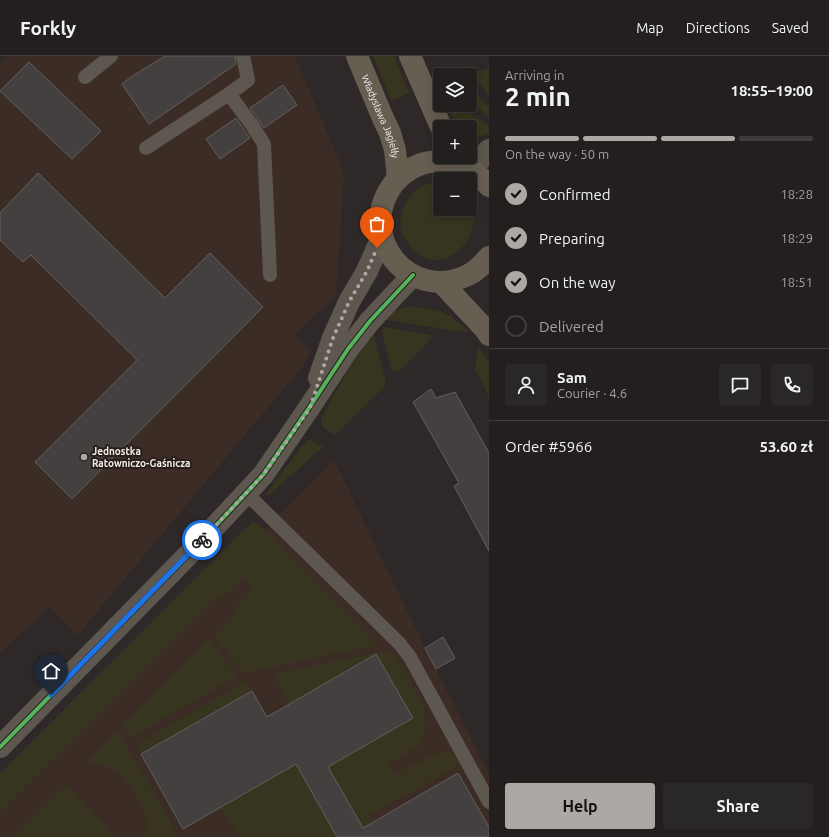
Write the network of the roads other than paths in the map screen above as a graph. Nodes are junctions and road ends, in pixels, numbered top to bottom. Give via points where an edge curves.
1 (111, 56) edge
2 (243, 56) edge
3 (357, 56) edge
4 (410, 56) edge
5 (85, 77) dead end
6 (229, 94) junction
7 (437, 120) edge
8 (146, 148) dead end
9 (489, 150) edge
10 (477, 155) edge
11 (433, 162) edge
12 (461, 164) edge
13 (398, 178) junction
14 (489, 186) edge
15 (382, 237) junction
16 (489, 257) edge
17 (270, 275) dead end
18 (413, 275) junction
19 (441, 282) junction
20 (489, 335) edge
21 (310, 408) junction
22 (246, 493) junction
23 (0, 747) edge
24 (489, 802) edge

1 - 5 lane
2 - 6 lane via 248,80
3 - 13 main road, Władysława Jagiełły via 390,133
4 - 7 main road
6 - 8 lane
6 - 17 lane via 264,144
9 - 10 street
11 - 13 main road via 411,169
12 - 14 main road
13 - 15 main road via 388,190 382,205
15 - 18 main road via 388,253 399,266
15 - 21 street via 333,338
16 - 19 main road via 470,274
18 - 19 main road
18 - 21 street via 348,349
19 - 20 main road
21 - 22 street via 263,475
22 - 23 street
22 - 24 lane via 399,643 410,657

